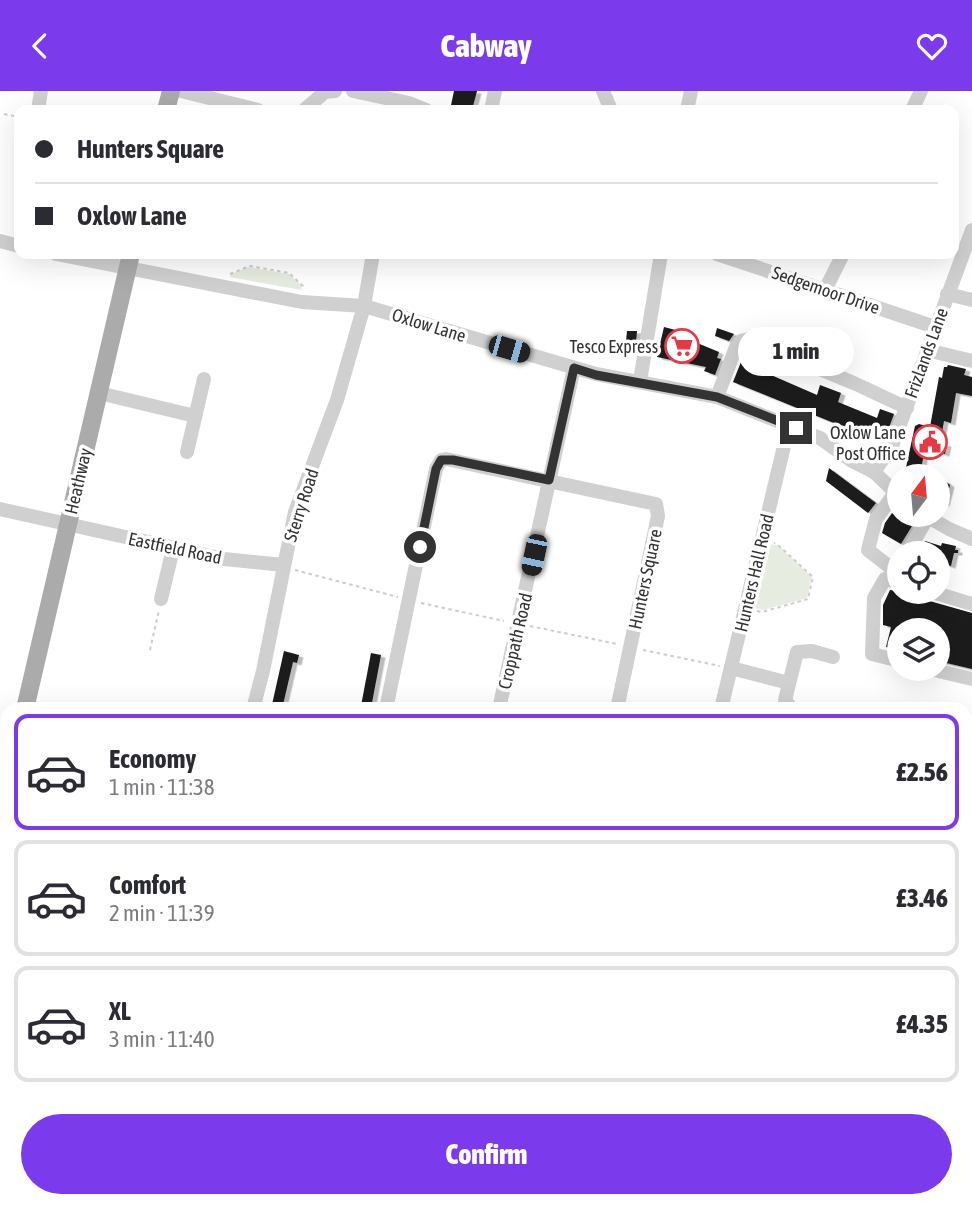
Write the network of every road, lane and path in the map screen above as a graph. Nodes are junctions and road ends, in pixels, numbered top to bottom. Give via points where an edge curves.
1 (181, 91) edge
2 (335, 91) edge
3 (353, 91) edge
4 (383, 104) edge
5 (238, 105) edge
6 (314, 105) edge
7 (416, 105) edge
8 (4, 114) dead end
9 (14, 116) edge
10 (972, 230) edge
11 (108, 259) edge
12 (372, 259) edge
13 (660, 259) edge
14 (732, 259) edge
15 (840, 259) edge
16 (129, 261) edge
17 (227, 289) junction
18 (825, 290) junction
19 (947, 294) junction
20 (972, 300) edge
21 (302, 302) junction
22 (365, 306) junction
23 (935, 327) junction
24 (927, 351) junction
25 (972, 361) edge
26 (574, 368) junction
27 (204, 379) dead end
28 (640, 381) junction
29 (99, 393) junction
30 (717, 397) junction
31 (906, 408) junction
32 (195, 416) junction
33 (786, 438) dead end
34 (187, 452) dead end
35 (874, 472) junction
36 (549, 480) junction
37 (887, 485) edge
38 (887, 506) edge
39 (0, 509) edge
40 (67, 524) junction
41 (950, 527) edge
42 (972, 538) edge
43 (762, 540) junction
44 (173, 549) junction
45 (284, 566) junction
46 (887, 567) edge
47 (887, 579) edge
48 (950, 597) edge
49 (161, 599) joint
50 (409, 600) junction
51 (972, 604) edge
52 (746, 608) junction
53 (519, 624) junction
54 (630, 647) junction
55 (150, 650) dead end
56 (833, 657) dead end
57 (887, 658) edge
58 (731, 668) junction
59 (950, 674) edge
60 (972, 679) edge
61 (789, 683) junction
62 (27, 702) edge
63 (255, 702) edge
64 (387, 702) edge
65 (501, 702) edge
66 (618, 702) edge
67 (724, 702) edge
68 (787, 702) edge

1 - 5 street
2 - 6 street via 325,92
3 - 4 street
4 - 7 street
8 - 9 path
10 - 19 street, Frizlands Lane
11 - 16 street, Oxlow Lane
12 - 22 street, Sterry Road
13 - 28 street
14 - 18 street, Sedgemoor Drive
15 - 18 street
16 - 17 street, Oxlow Lane
16 - 29 main road, Heathway
17 - 21 street, Oxlow Lane
17 - 21 path via 230,273 250,266 289,273 303,286
18 - 23 street, Sedgemoor Drive
19 - 20 street
19 - 23 street, Frizlands Lane
21 - 22 street, Oxlow Lane
22 - 26 street, Oxlow Lane
22 - 45 street, Sterry Road via 337,400 295,512
23 - 24 street, Frizlands Lane
24 - 25 street
24 - 31 street, Frizlands Lane
26 - 28 street, Oxlow Lane
26 - 36 street, Croppath Road
27 - 32 street
28 - 30 street, Oxlow Lane
29 - 32 street
29 - 40 main road, Heathway
30 - 31 street via 736,347 748,339
30 - 35 street, Oxlow Lane via 820,438
31 - 35 street, Frizlands Lane via 892,446
32 - 34 street
33 - 43 street, Hunters Hall Road
35 - 37 street, Oxlow Lane
36 - 50 street, Hunters Square via 441,460
36 - 53 street, Croppath Road
36 - 54 street, Hunters Square via 650,501 659,508
38 - 46 street via 876,519 868,549
39 - 40 street, Eastfield Road
40 - 44 street, Eastfield Road
40 - 62 main road, Heathway
41 - 42 street
43 - 52 street, Hunters Hall Road
43 - 52 path via 779,545 813,577 808,599 762,612
44 - 45 street, Eastfield Road
44 - 49 street
45 - 50 path
45 - 63 street, Sterry Road
47 - 57 street via 874,598 872,654
48 - 51 street
49 - 55 path
50 - 53 path
50 - 64 street, Hunters Square
52 - 58 street, Hunters Hall Road
53 - 54 path
53 - 65 street, Croppath Road
54 - 58 path
54 - 66 street, Hunters Square
56 - 61 street via 797,652
58 - 61 street
58 - 67 street, Hunters Hall Road
59 - 60 street
61 - 68 street

